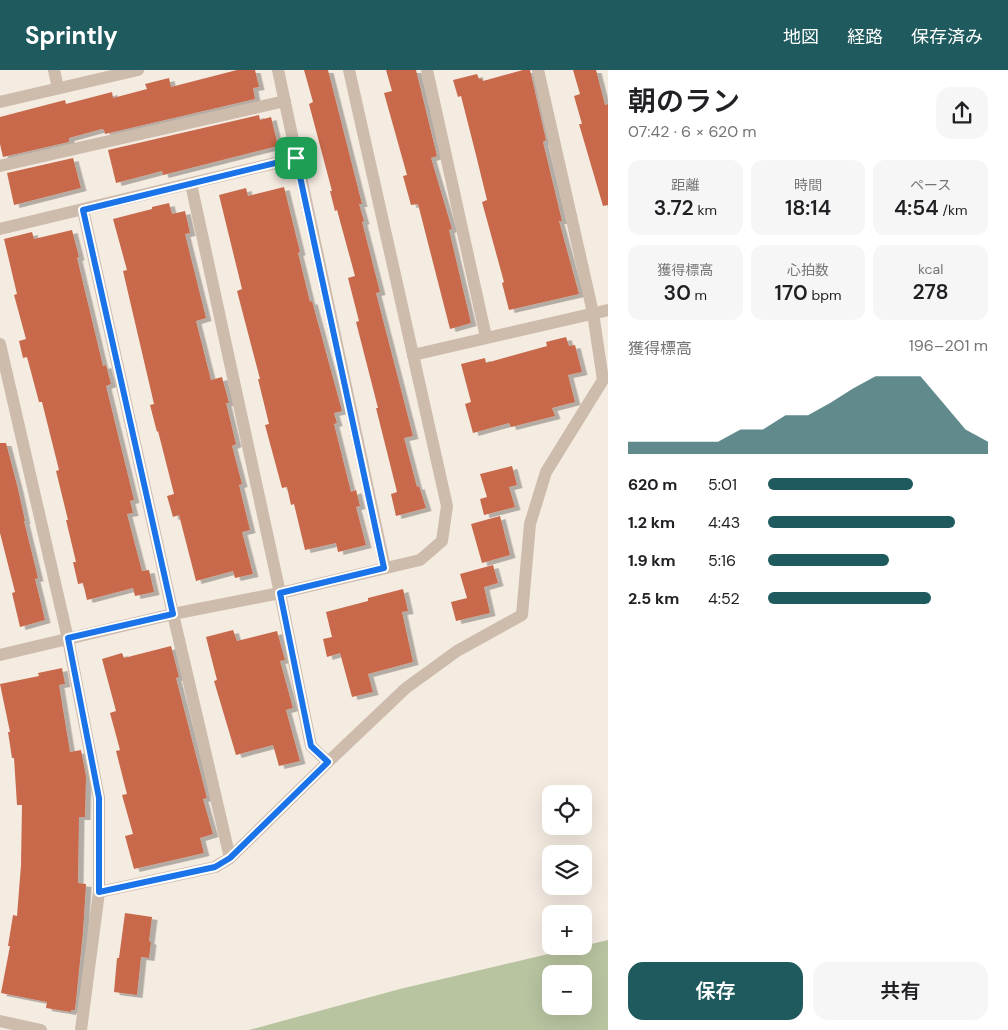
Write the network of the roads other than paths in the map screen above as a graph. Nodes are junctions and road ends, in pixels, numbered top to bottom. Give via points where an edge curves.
1 (54, 70) edge
2 (138, 70) edge
3 (278, 70) edge
4 (349, 70) edge
5 (427, 70) edge
6 (538, 70) edge
7 (58, 88) junction
8 (285, 101) junction
9 (0, 102) edge
10 (296, 158) junction
11 (0, 166) edge
12 (191, 184) junction
13 (83, 210) junction
14 (0, 229) edge
15 (608, 310) edge
16 (593, 313) junction
17 (486, 338) junction
18 (0, 344) edge
19 (413, 355) junction
20 (384, 568) junction
21 (280, 593) junction
22 (173, 614) junction
23 (68, 638) junction
24 (0, 655) edge
25 (328, 762) junction
26 (230, 858) junction
27 (99, 892) junction
28 (0, 1021) edge
29 (41, 1030) edge
30 (81, 1030) edge

1 - 7 street
2 - 7 street
3 - 8 street
4 - 19 street
5 - 17 street
6 - 16 street
7 - 9 street
8 - 10 street
8 - 11 street
10 - 12 street
10 - 20 street
12 - 13 street
12 - 21 street
13 - 14 street
13 - 22 street
15 - 16 street
16 - 17 street
16 - 25 street via 603,380 546,472 530,524 522,615 457,651 406,688
17 - 19 street
18 - 23 street
19 - 20 street via 447,506 442,541 420,560
20 - 21 street
21 - 22 street
21 - 25 street via 311,746
22 - 23 street
22 - 26 street
23 - 24 street
23 - 27 street via 99,798
25 - 26 street
26 - 27 street via 215,867
27 - 30 street
28 - 29 street

